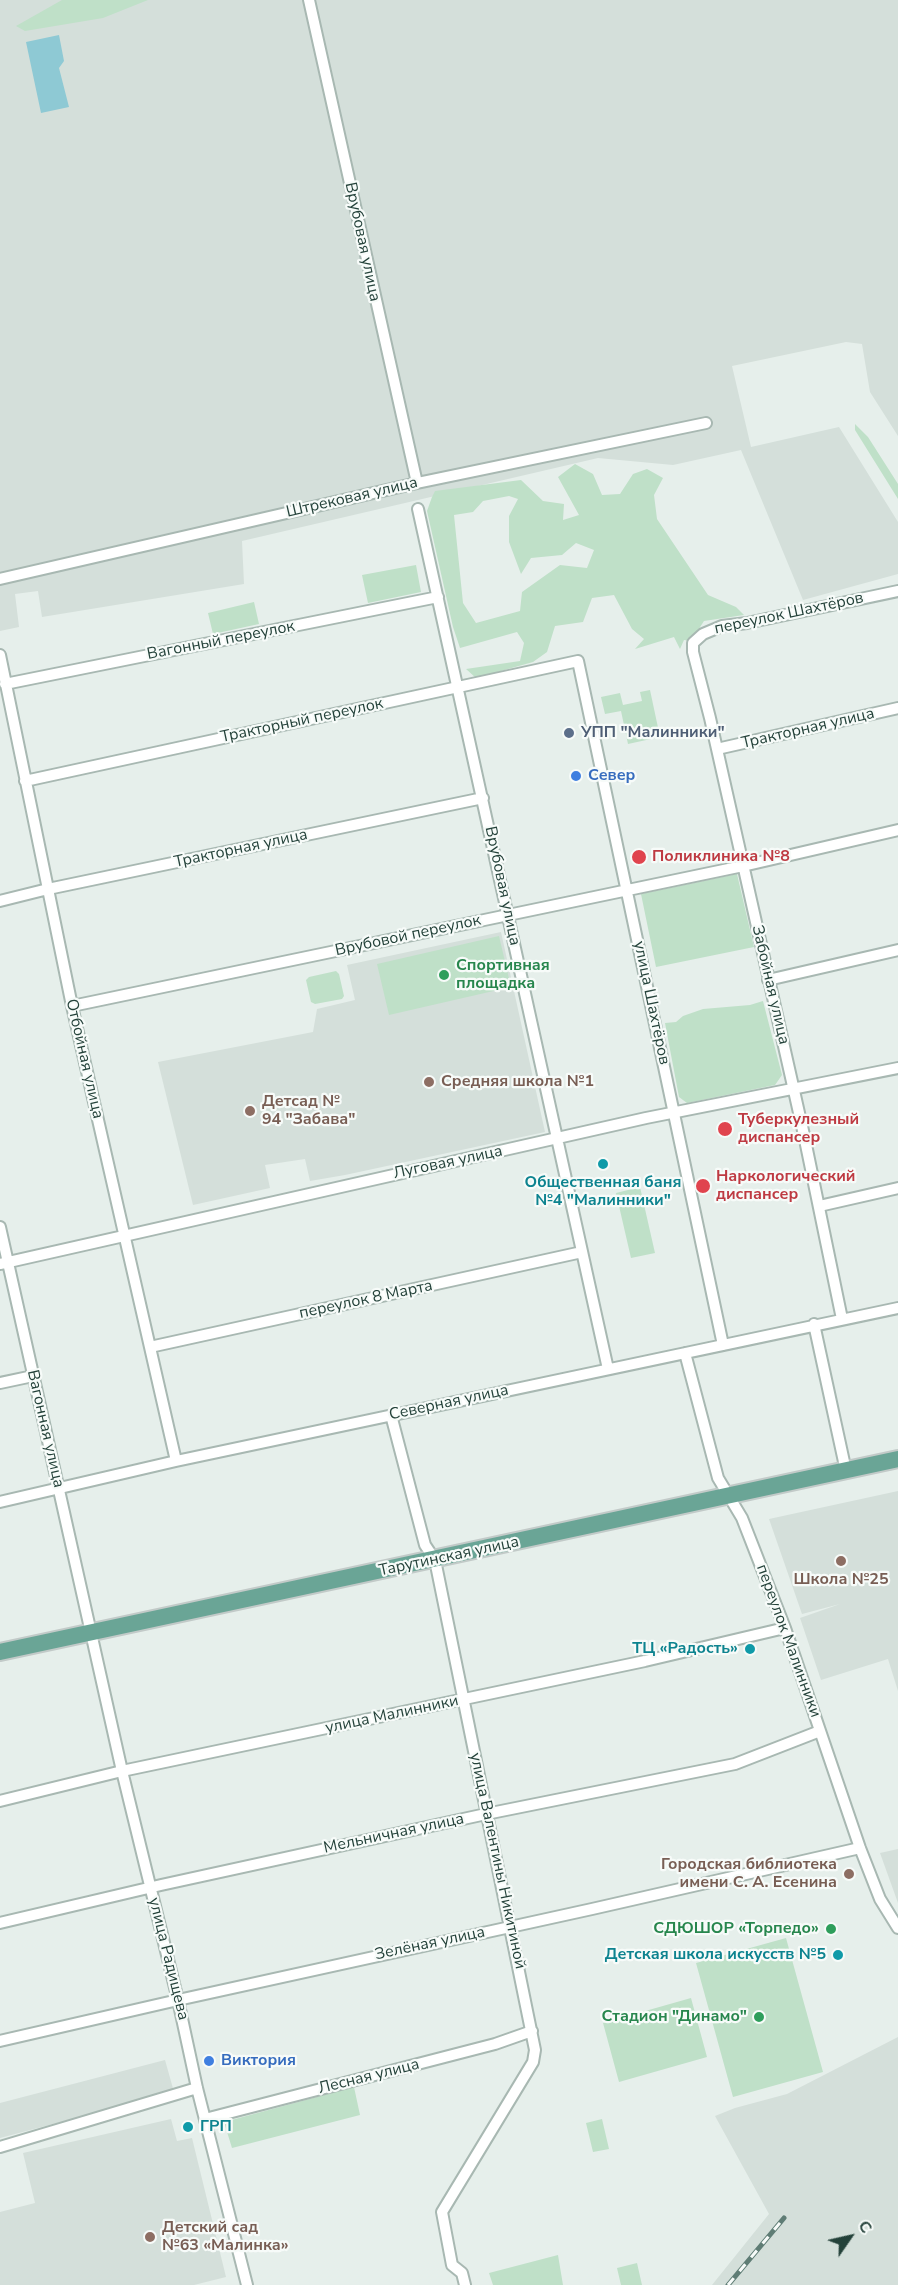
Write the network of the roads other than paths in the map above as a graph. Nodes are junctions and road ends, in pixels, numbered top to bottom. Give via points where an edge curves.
1 (309, 0) edge
2 (706, 423) dead end
3 (417, 483) junction
4 (418, 509) dead end
5 (0, 579) edge
6 (898, 591) edge
7 (438, 597) junction
8 (693, 652) joint
9 (0, 655) edge
10 (578, 660) joint
11 (5, 684) junction
12 (457, 688) junction
13 (898, 708) edge
14 (717, 749) junction
15 (25, 781) junction
16 (483, 798) junction
17 (898, 830) edge
18 (743, 866) junction
19 (48, 889) junction
20 (628, 890) junction
21 (0, 901) edge
22 (508, 915) junction
23 (898, 950) edge
24 (768, 980) junction
25 (72, 1006) junction
26 (898, 1068) edge
27 (793, 1090) junction
28 (675, 1112) junction
29 (558, 1138) junction
30 (898, 1188) edge
31 (819, 1206) junction
32 (0, 1227) edge
33 (124, 1234) junction
34 (582, 1252) junction
35 (4, 1263) edge
36 (898, 1308) edge
37 (842, 1319) junction
38 (814, 1324) junction
39 (723, 1345) junction
40 (150, 1347) junction
41 (685, 1353) junction
42 (608, 1369) junction
43 (33, 1376) junction
44 (0, 1383) edge
45 (391, 1415) junction
46 (898, 1460) edge
47 (176, 1461) junction
48 (846, 1471) junction
49 (58, 1489) junction
50 (730, 1496) junction
51 (0, 1502) edge
52 (435, 1560) junction
53 (785, 1628) junction
54 (90, 1632) junction
55 (0, 1652) edge
56 (463, 1701) junction
57 (820, 1731) junction
58 (122, 1771) junction
59 (0, 1801) edge
60 (486, 1814) junction
61 (860, 1848) junction
62 (150, 1887) junction
63 (0, 1923) edge
64 (511, 1927) junction
65 (898, 1928) edge
66 (178, 2000) junction
67 (532, 2031) junction
68 (0, 2041) edge
69 (197, 2088) junction
70 (205, 2119) junction
71 (0, 2147) edge
72 (247, 2285) edge
73 (465, 2285) edge

1 - 3 street, Врубовая улица
2 - 3 street, Штрековая улица
3 - 5 street, Штрековая улица
4 - 7 street, Врубовая улица
6 - 8 street, переулок Шахтёров via 722,626 703,634 693,643
7 - 11 street, Вагонный переулок
7 - 12 street, Врубовая улица
8 - 14 street, Забойная улица
9 - 11 street, Отбойная улица
10 - 12 street, Тракторный переулок
10 - 20 street, улица Шахтёров
11 - 15 street, Отбойная улица
12 - 15 street, Тракторный переулок
12 - 16 street, Врубовая улица
13 - 14 street, Тракторная улица
14 - 18 street, Забойная улица
15 - 19 street, Отбойная улица
16 - 19 street, Тракторная улица
16 - 22 street, Врубовая улица
17 - 18 street, Врубовой переулок
18 - 20 street, Врубовой переулок
18 - 24 street, Забойная улица
19 - 21 street, Тракторная улица
19 - 25 street, Отбойная улица
20 - 22 street, Врубовой переулок
20 - 28 street, улица Шахтёров
22 - 25 street, Врубовой переулок
22 - 29 street, Врубовая улица
23 - 24 street
24 - 27 street, Забойная улица
25 - 33 street, Отбойная улица
26 - 27 street, Луговая улица
27 - 28 street, Луговая улица
27 - 31 street, Забойная улица
28 - 29 street, Луговая улица
28 - 39 street, улица Шахтёров
29 - 33 street, Луговая улица
29 - 34 street, Врубовая улица
30 - 31 street
31 - 37 street, Забойная улица
32 - 35 street, Вагонная улица
33 - 35 street, Луговая улица
33 - 40 street, Отбойная улица
34 - 40 street, переулок 8 Марта
34 - 42 street, Врубовая улица
35 - 43 street, Вагонная улица
36 - 37 street, Северная улица
37 - 38 street, Северная улица
38 - 39 street, Северная улица
38 - 48 street
39 - 41 street, Северная улица
40 - 47 street, Отбойная улица
41 - 42 street, Северная улица
41 - 50 street, переулок Малинники via 718,1478
42 - 45 street, Северная улица
43 - 44 street
43 - 49 street, Вагонная улица
45 - 47 street, Северная улица
45 - 52 street, улица Валентины Никитиной via 425,1545
46 - 48 main road, Тарутинская улица
47 - 49 street, Северная улица
48 - 50 main road, Тарутинская улица
49 - 51 street, Северная улица
49 - 54 street, Вагонная улица
50 - 52 main road, Тарутинская улица
50 - 53 street, переулок Малинники
52 - 54 main road, Тарутинская улица
52 - 56 street, улица Валентины Никитиной
53 - 56 street, улица Малинники
53 - 57 street, переулок Малинники
54 - 55 main road, Тарутинская улица
54 - 58 street, улица Радищева
56 - 58 street, улица Малинники
56 - 60 street, улица Валентины Никитиной
57 - 60 street, Мельничная улица via 735,1764
57 - 61 street, переулок Малинники
58 - 59 street, улица Малинники
58 - 62 street, улица Радищева
60 - 62 street, Мельничная улица
60 - 64 street, улица Валентины Никитиной
61 - 64 street, Зелёная улица
61 - 65 street, переулок Малинники via 880,1899
62 - 63 street, Мельничная улица
62 - 66 street, улица Радищева
64 - 66 street, Зелёная улица
64 - 67 street, улица Валентины Никитиной
66 - 68 street, Зелёная улица
66 - 69 street, улица Радищева
67 - 70 street, Лесная улица
67 - 73 street, улица Валентины Никитиной via 533,2062 442,2212 452,2265 462,2273
69 - 70 street, улица Радищева
69 - 71 street
70 - 72 street, улица Радищева

